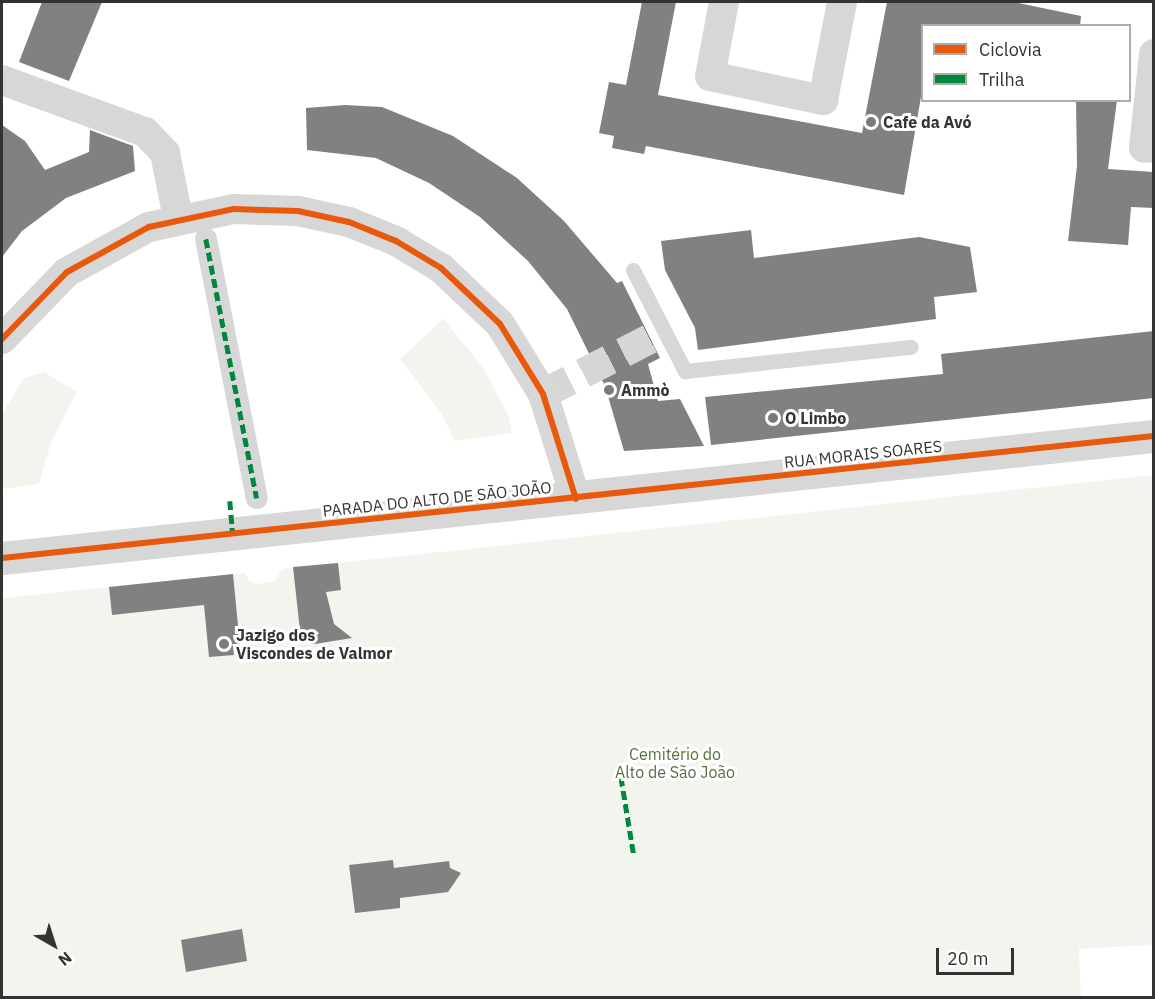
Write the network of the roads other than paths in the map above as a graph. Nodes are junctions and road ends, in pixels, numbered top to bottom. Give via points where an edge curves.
1 (724, 2) edge
2 (842, 2) edge
3 (1154, 54) edge
4 (2, 80) edge
5 (1154, 148) edge
6 (178, 218) junction
7 (206, 239) dead end
8 (633, 270) dead end
9 (2, 339) edge
10 (911, 347) dead end
11 (1154, 436) edge
12 (257, 498) dead end
13 (576, 499) junction
14 (2, 558) edge

1 - 2 street via 710,76 823,100
3 - 5 street via 1144,147
4 - 6 street via 145,132 165,153
6 - 9 street, PARADA DO ALTO DE SÃO JOÃO via 120,239 68,272
6 - 13 street, PARADA DO ALTO DE SÃO JOÃO via 234,209 324,215 381,234 441,268 500,324 530,369 551,415
7 - 12 street
8 - 10 lane via 685,371
11 - 13 street, RUA MORAIS SOARES
13 - 14 street, PARADA DO ALTO DE SÃO JOÃO

